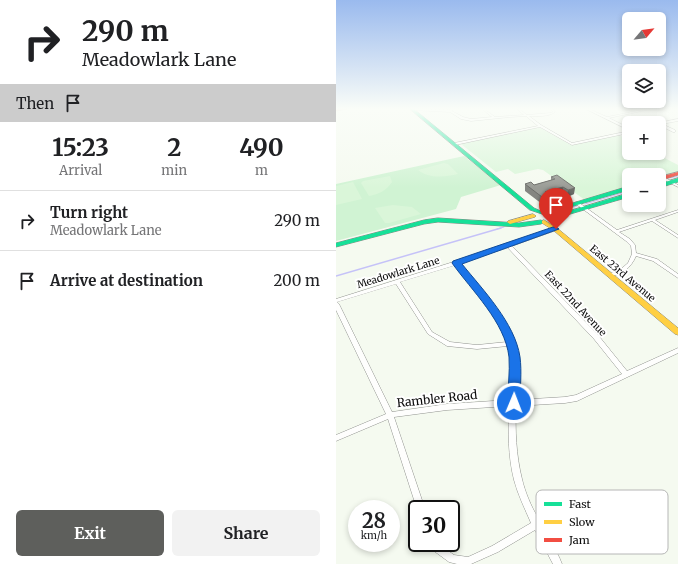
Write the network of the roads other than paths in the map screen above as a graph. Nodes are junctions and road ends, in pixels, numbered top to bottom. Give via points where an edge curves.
1 (444, 135) edge
2 (496, 135) edge
3 (557, 135) edge
4 (607, 135) edge
5 (455, 144) junction
6 (678, 173) edge
7 (666, 177) edge
8 (666, 180) edge
9 (676, 183) edge
10 (666, 185) edge
11 (622, 190) edge
12 (622, 197) edge
13 (577, 203) junction
14 (584, 208) junction
15 (678, 211) edge
16 (537, 213) junction
17 (653, 220) junction
18 (546, 221) junction
19 (499, 223) junction
20 (556, 229) junction
21 (617, 231) junction
22 (678, 237) edge
23 (336, 245) edge
24 (509, 246) junction
25 (634, 254) junction
26 (456, 263) junction
27 (610, 275) junction
28 (678, 276) edge
29 (397, 281) junction
30 (336, 301) edge
31 (336, 304) edge
32 (678, 332) edge
33 (511, 344) junction
34 (678, 350) edge
35 (626, 375) junction
36 (514, 403) junction
37 (390, 415) junction
38 (336, 438) edge
39 (418, 500) edge
40 (536, 525) joint
41 (443, 552) edge
42 (552, 554) edge
43 (558, 564) edge

1 - 5 street
2 - 5 street
3 - 4 street via 572,144
5 - 16 street
6 - 7 street
8 - 9 street
9 - 10 street
11 - 13 street
12 - 14 street
13 - 14 street
13 - 16 street
14 - 18 street
14 - 21 street
15 - 17 street
16 - 18 street via 535,220
16 - 18 street via 551,216
16 - 19 street
17 - 21 street
17 - 22 street
18 - 19 street via 519,225
18 - 20 street, East 23rd Avenue
19 - 23 street via 438,220
20 - 24 street, Meadowlark Lane
20 - 27 street, East 23rd Avenue
21 - 25 street via 631,244
24 - 26 street, Meadowlark Lane
24 - 35 street, East 22nd Avenue via 596,337
25 - 27 street via 626,269
25 - 28 street via 655,260
26 - 29 street, Meadowlark Lane
26 - 33 street via 498,316
27 - 32 street, East 23rd Avenue
29 - 30 street, Meadowlark Lane
29 - 33 street via 430,333 449,344 477,347
31 - 37 street
33 - 36 street via 514,357
34 - 35 street, Rambler Road
35 - 36 street, Rambler Road via 577,398
36 - 37 street, Rambler Road via 447,407
36 - 40 street via 512,444 518,479
37 - 38 street, Rambler Road
37 - 39 street
40 - 41 street via 495,549 468,561 452,558
42 - 43 street

